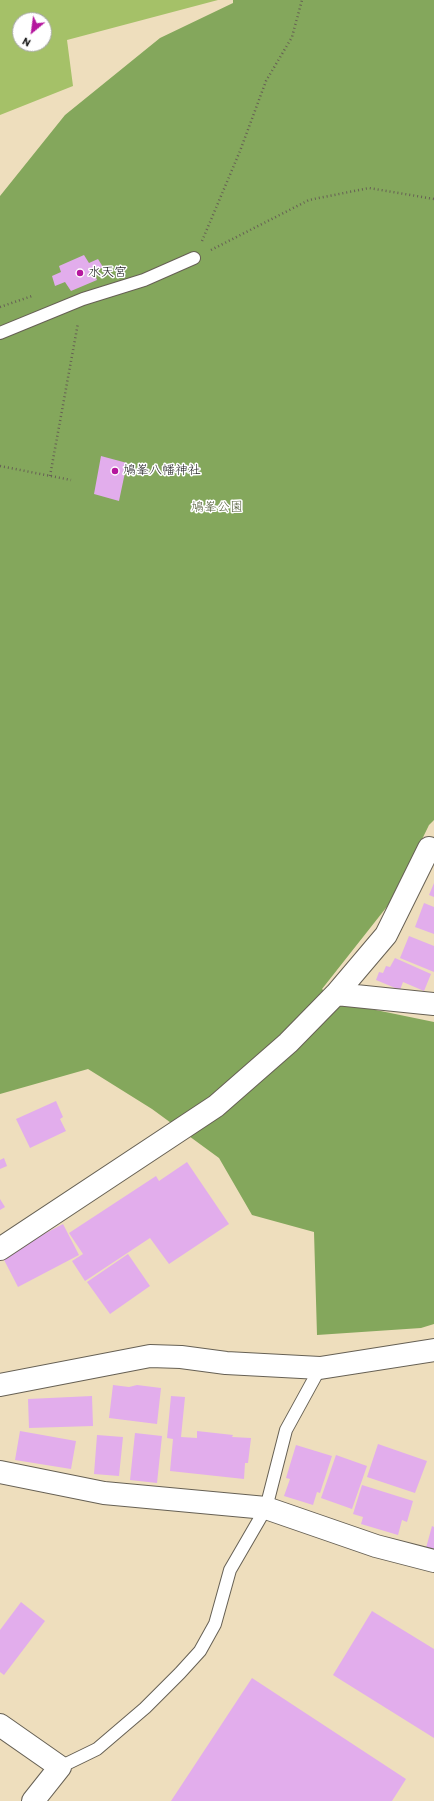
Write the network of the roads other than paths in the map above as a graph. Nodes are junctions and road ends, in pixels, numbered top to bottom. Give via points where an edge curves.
1 (194, 258) road end
2 (0, 333) edge
3 (434, 850) edge
4 (336, 994) junction
5 (434, 1004) edge
6 (0, 1249) edge
7 (434, 1350) edge
8 (320, 1368) junction
9 (0, 1385) edge
10 (0, 1472) edge
11 (266, 1508) junction
12 (434, 1561) edge
13 (0, 1725) edge
14 (60, 1767) junction
15 (33, 1801) edge

1 - 2 lane via 144,280 83,299
3 - 4 street via 429,848 386,935
4 - 5 street
4 - 6 street via 288,1043 216,1106
7 - 8 street
8 - 9 street via 150,1356
8 - 11 lane via 286,1430
10 - 11 street via 104,1493
11 - 12 street via 376,1546
11 - 14 lane via 230,1570 215,1624 200,1651 145,1708 97,1749
13 - 14 street
14 - 15 street

